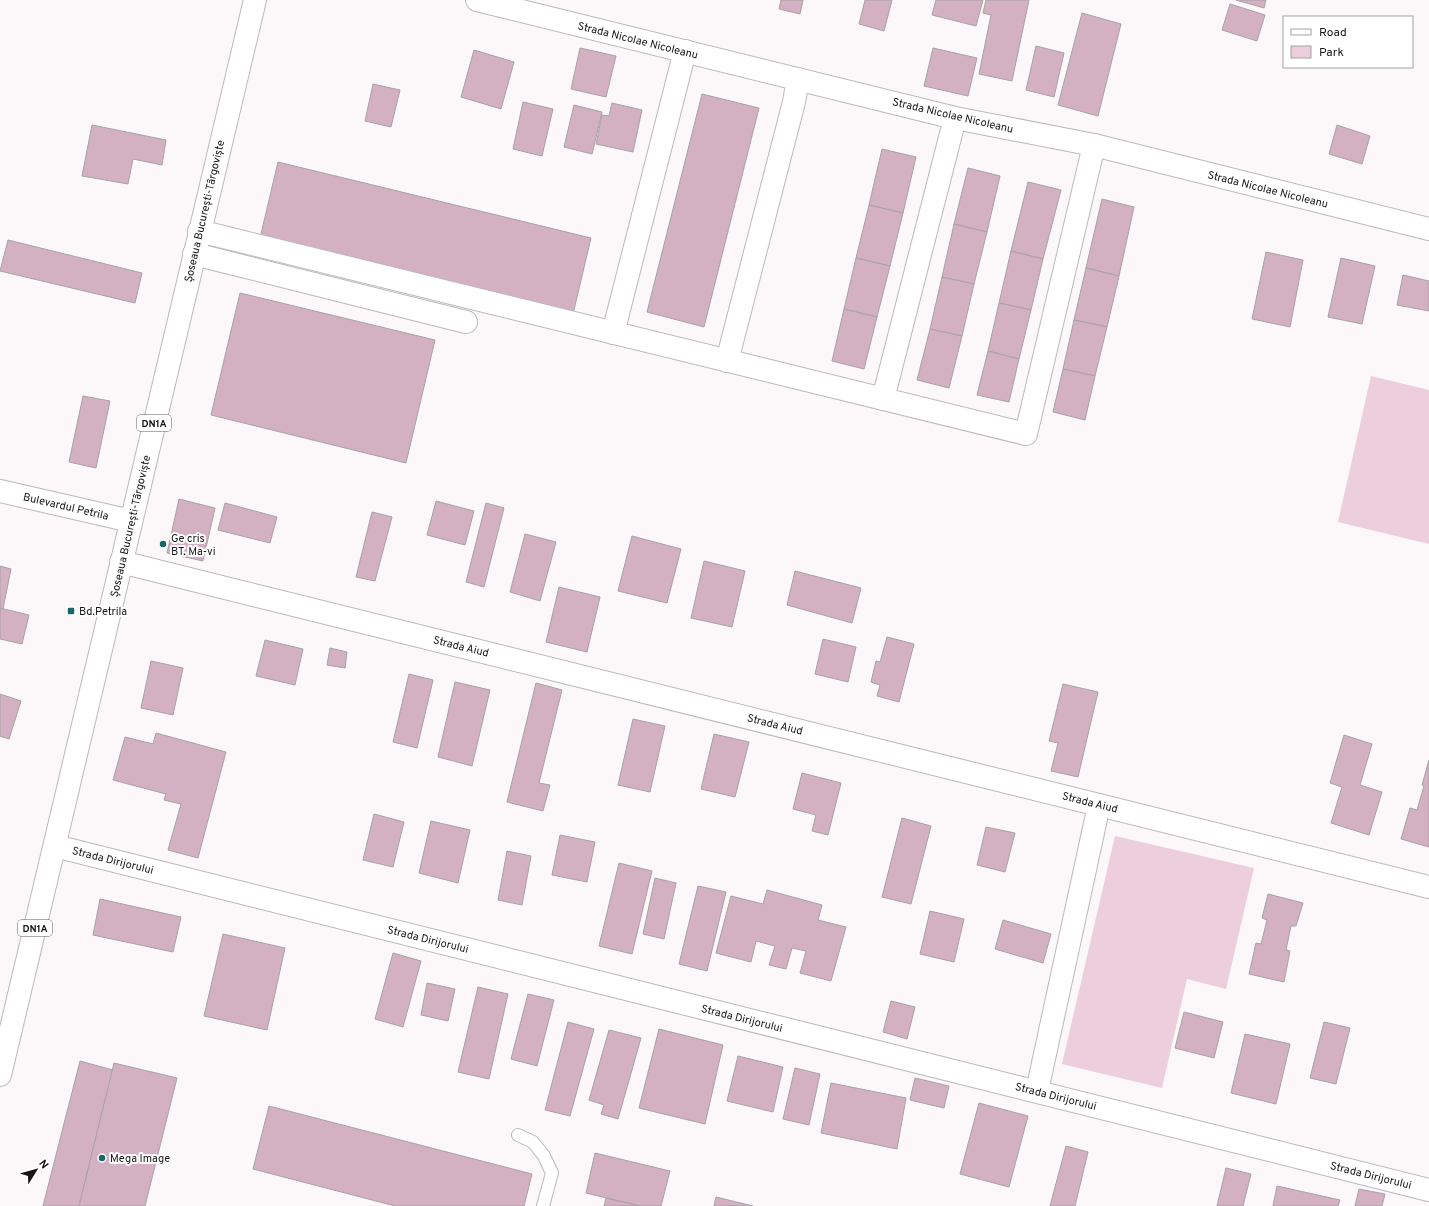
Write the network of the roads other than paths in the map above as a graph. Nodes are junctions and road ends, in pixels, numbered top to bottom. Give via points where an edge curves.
1 (255, 0) edge
2 (477, 0) edge
3 (684, 51) junction
4 (798, 79) junction
5 (955, 118) junction
6 (1094, 145) junction
7 (1429, 229) edge
8 (199, 231) junction
9 (194, 254) junction
10 (466, 322) dead end
11 (612, 333) junction
12 (727, 361) junction
13 (883, 399) junction
14 (0, 491) edge
15 (131, 521) junction
16 (121, 562) junction
17 (1099, 804) junction
18 (55, 846) junction
19 (1429, 887) edge
20 (0, 1075) edge
21 (1037, 1091) junction
22 (518, 1135) dead end
23 (1429, 1190) edge
24 (543, 1206) edge

1 - 8 street, Șoseaua București-Târgoviște / DN1A
2 - 3 street, Strada Nicolae Nicoleanu
3 - 4 street, Strada Nicolae Nicoleanu
3 - 11 street
4 - 5 street, Strada Nicolae Nicoleanu
4 - 12 street
5 - 6 street, Strada Nicolae Nicoleanu
5 - 13 street
6 - 7 street, Strada Nicolae Nicoleanu
6 - 13 street via 1026,434
8 - 9 street, Șoseaua București-Târgoviște / DN1A
8 - 11 street
9 - 10 street
9 - 15 street, Șoseaua București-Târgoviște / DN1A
11 - 12 street
12 - 13 street
14 - 15 street, Bulevardul Petrila
15 - 16 street, Șoseaua București-Târgoviște / DN1A
16 - 17 street, Strada Aiud
16 - 18 street, Șoseaua București-Târgoviște / DN1A
17 - 19 street, Strada Aiud
17 - 21 street
18 - 20 street, Șoseaua București-Târgoviște / DN1A
18 - 21 street, Strada Dirijorului
21 - 23 street, Strada Dirijorului
22 - 24 lane via 533,1142 544,1156 552,1173

